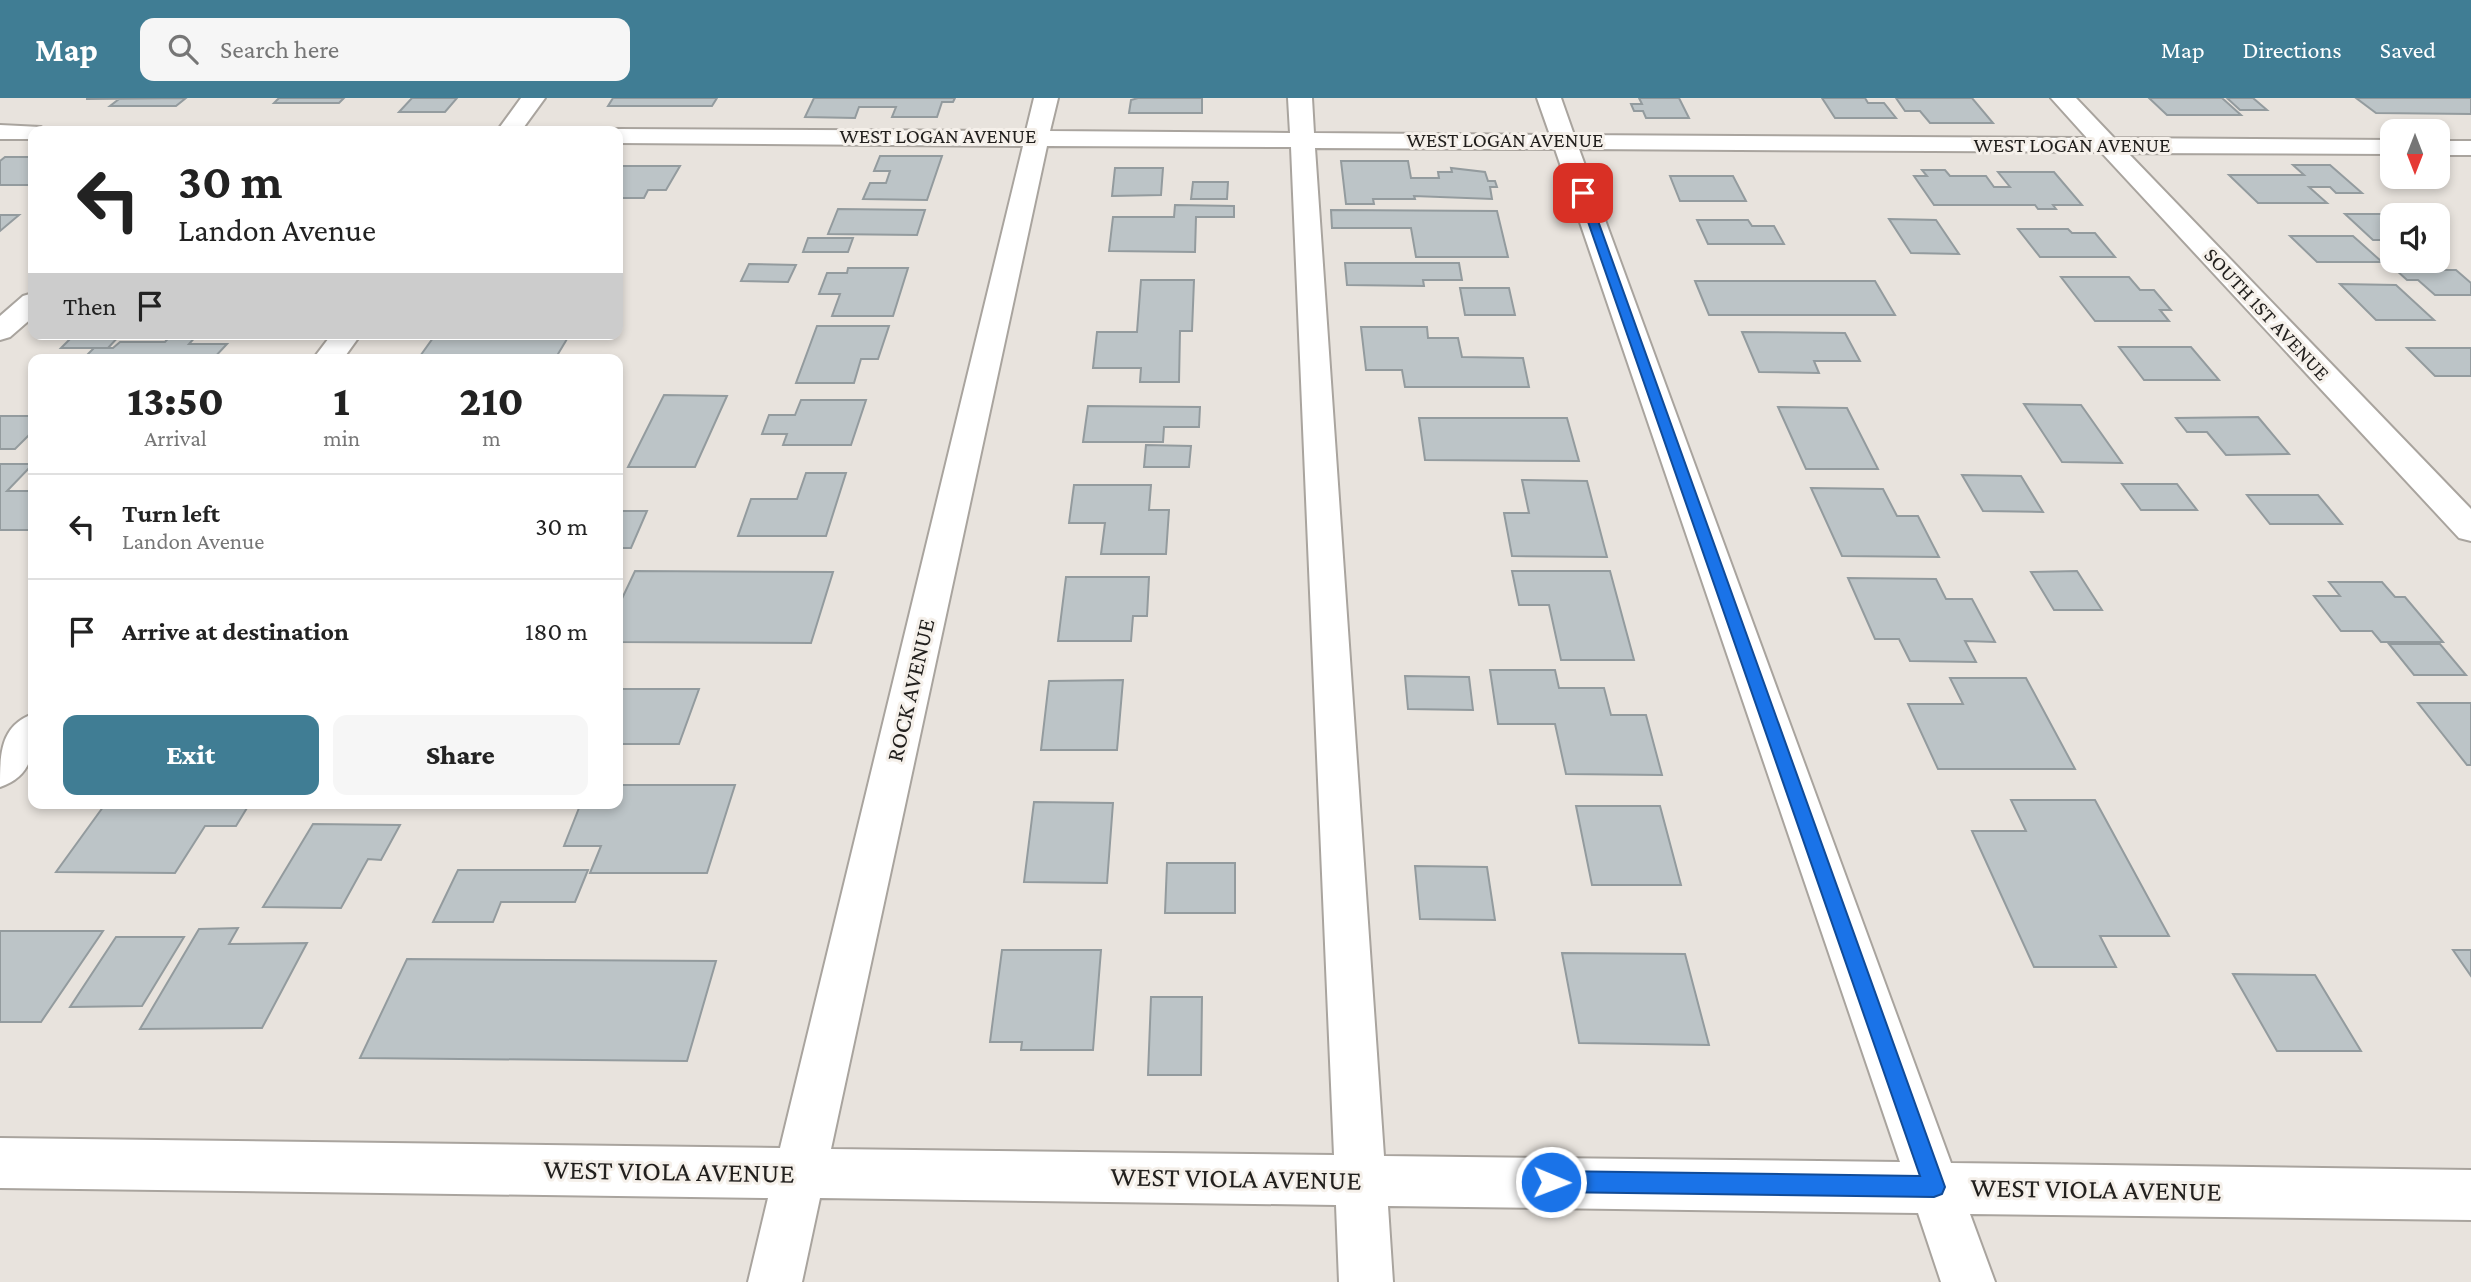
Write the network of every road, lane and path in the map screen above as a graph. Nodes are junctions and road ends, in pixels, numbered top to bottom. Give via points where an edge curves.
1 (533, 98) edge
2 (1046, 98) edge
3 (1300, 98) edge
4 (1549, 98) edge
5 (2063, 98) edge
6 (513, 126) edge
7 (0, 132) edge
8 (28, 132) edge
9 (623, 136) edge
10 (1038, 137) junction
11 (1304, 139) junction
12 (1564, 140) junction
13 (2108, 145) junction
14 (2380, 148) edge
15 (2450, 148) edge
16 (2471, 148) edge
17 (28, 306) edge
18 (0, 331) edge
19 (342, 340) edge
20 (332, 354) edge
21 (2471, 530) edge
22 (28, 735) edge
23 (0, 771) edge
24 (0, 1163) edge
25 (799, 1173) junction
26 (1359, 1179) junction
27 (1934, 1187) junction
28 (2471, 1195) edge
29 (775, 1282) edge
30 (1366, 1282) edge
31 (1968, 1282) edge

1 - 6 street
2 - 10 street, ROCK AVENUE
3 - 11 street
4 - 12 street
5 - 13 street, SOUTH 1ST AVENUE
7 - 8 street
9 - 10 street, WEST LOGAN AVENUE
10 - 11 street, WEST LOGAN AVENUE
10 - 25 street, ROCK AVENUE
11 - 12 street, WEST LOGAN AVENUE
11 - 26 street
12 - 13 street, WEST LOGAN AVENUE
12 - 27 street
13 - 14 street, WEST LOGAN AVENUE
13 - 21 street, SOUTH 1ST AVENUE
15 - 16 street
17 - 18 street
19 - 20 street
22 - 23 street
24 - 25 street, WEST VIOLA AVENUE
25 - 26 street, WEST VIOLA AVENUE
25 - 29 street, ROCK AVENUE
26 - 27 street, WEST VIOLA AVENUE
26 - 30 street
27 - 28 street, WEST VIOLA AVENUE
27 - 31 street

